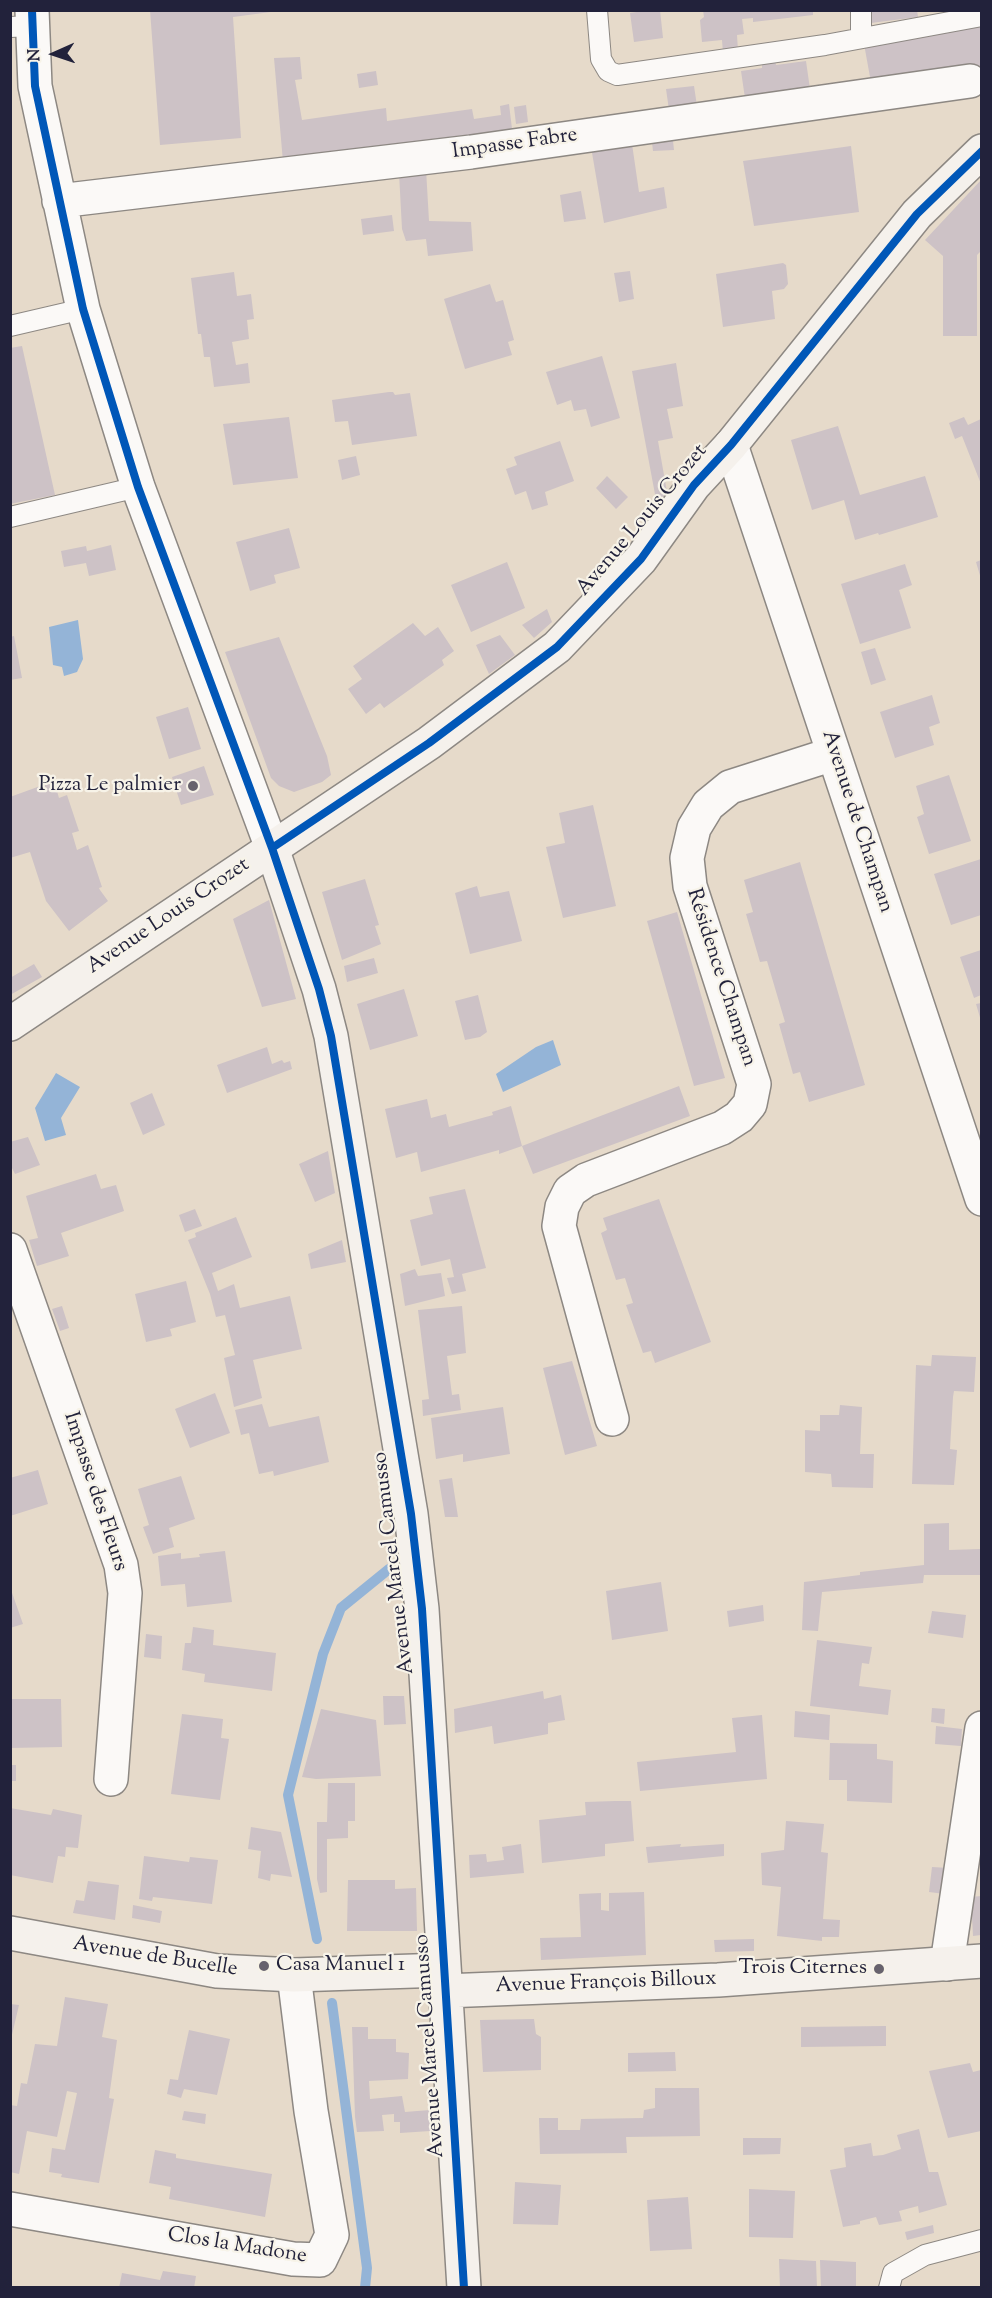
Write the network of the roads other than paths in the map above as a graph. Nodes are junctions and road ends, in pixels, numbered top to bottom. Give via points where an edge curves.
1 (597, 10) edge
2 (861, 10) edge
3 (981, 16) edge
4 (25, 21) edge
5 (861, 38) junction
6 (970, 81) dead end
7 (981, 152) edge
8 (59, 201) junction
9 (82, 309) junction
10 (10, 326) edge
11 (731, 445) junction
12 (138, 487) junction
13 (10, 517) edge
14 (833, 754) junction
15 (272, 848) junction
16 (10, 1024) edge
17 (981, 1199) edge
18 (10, 1250) edge
19 (612, 1419) dead end
20 (981, 1728) edge
21 (111, 1779) dead end
22 (10, 1933) edge
23 (981, 1961) edge
24 (947, 1964) junction
25 (294, 1975) junction
26 (444, 1980) junction
27 (10, 2209) edge
28 (981, 2240) edge
29 (464, 2288) edge
30 (889, 2288) edge

1 - 5 lane via 601,59 608,71 617,75
2 - 5 lane
3 - 5 lane
4 - 8 street
6 - 8 street, Impasse Fabre via 471,152
7 - 11 street, Avenue Louis Crozet via 917,214
8 - 9 street
9 - 10 lane
9 - 12 street
11 - 14 street, Avenue de Champan
11 - 15 street, Avenue Louis Crozet via 694,485 641,559 556,647 429,743
12 - 13 lane
12 - 15 street
14 - 17 street, Avenue de Champan
14 - 19 street, Résidence Champan via 730,787 708,805 694,828 687,858 690,886 754,1084 750,1104 722,1128 586,1180 570,1191 562,1207 559,1226
15 - 16 street, Avenue Louis Crozet
15 - 26 street, Avenue Marcel Camusso via 332,1035 411,1514 422,1609
18 - 21 street, Impasse des Fleurs via 121,1565 125,1593
20 - 24 street
22 - 25 street, Avenue de Bucelle via 217,1971
23 - 24 street, Avenue François Billoux
24 - 26 street, Avenue François Billoux via 718,1980
25 - 26 street, Avenue de Bucelle
25 - 27 street, Clos la Madone via 332,2235 320,2260 293,2259
26 - 29 street, Avenue Marcel Camusso
28 - 30 lane via 925,2255 893,2273

